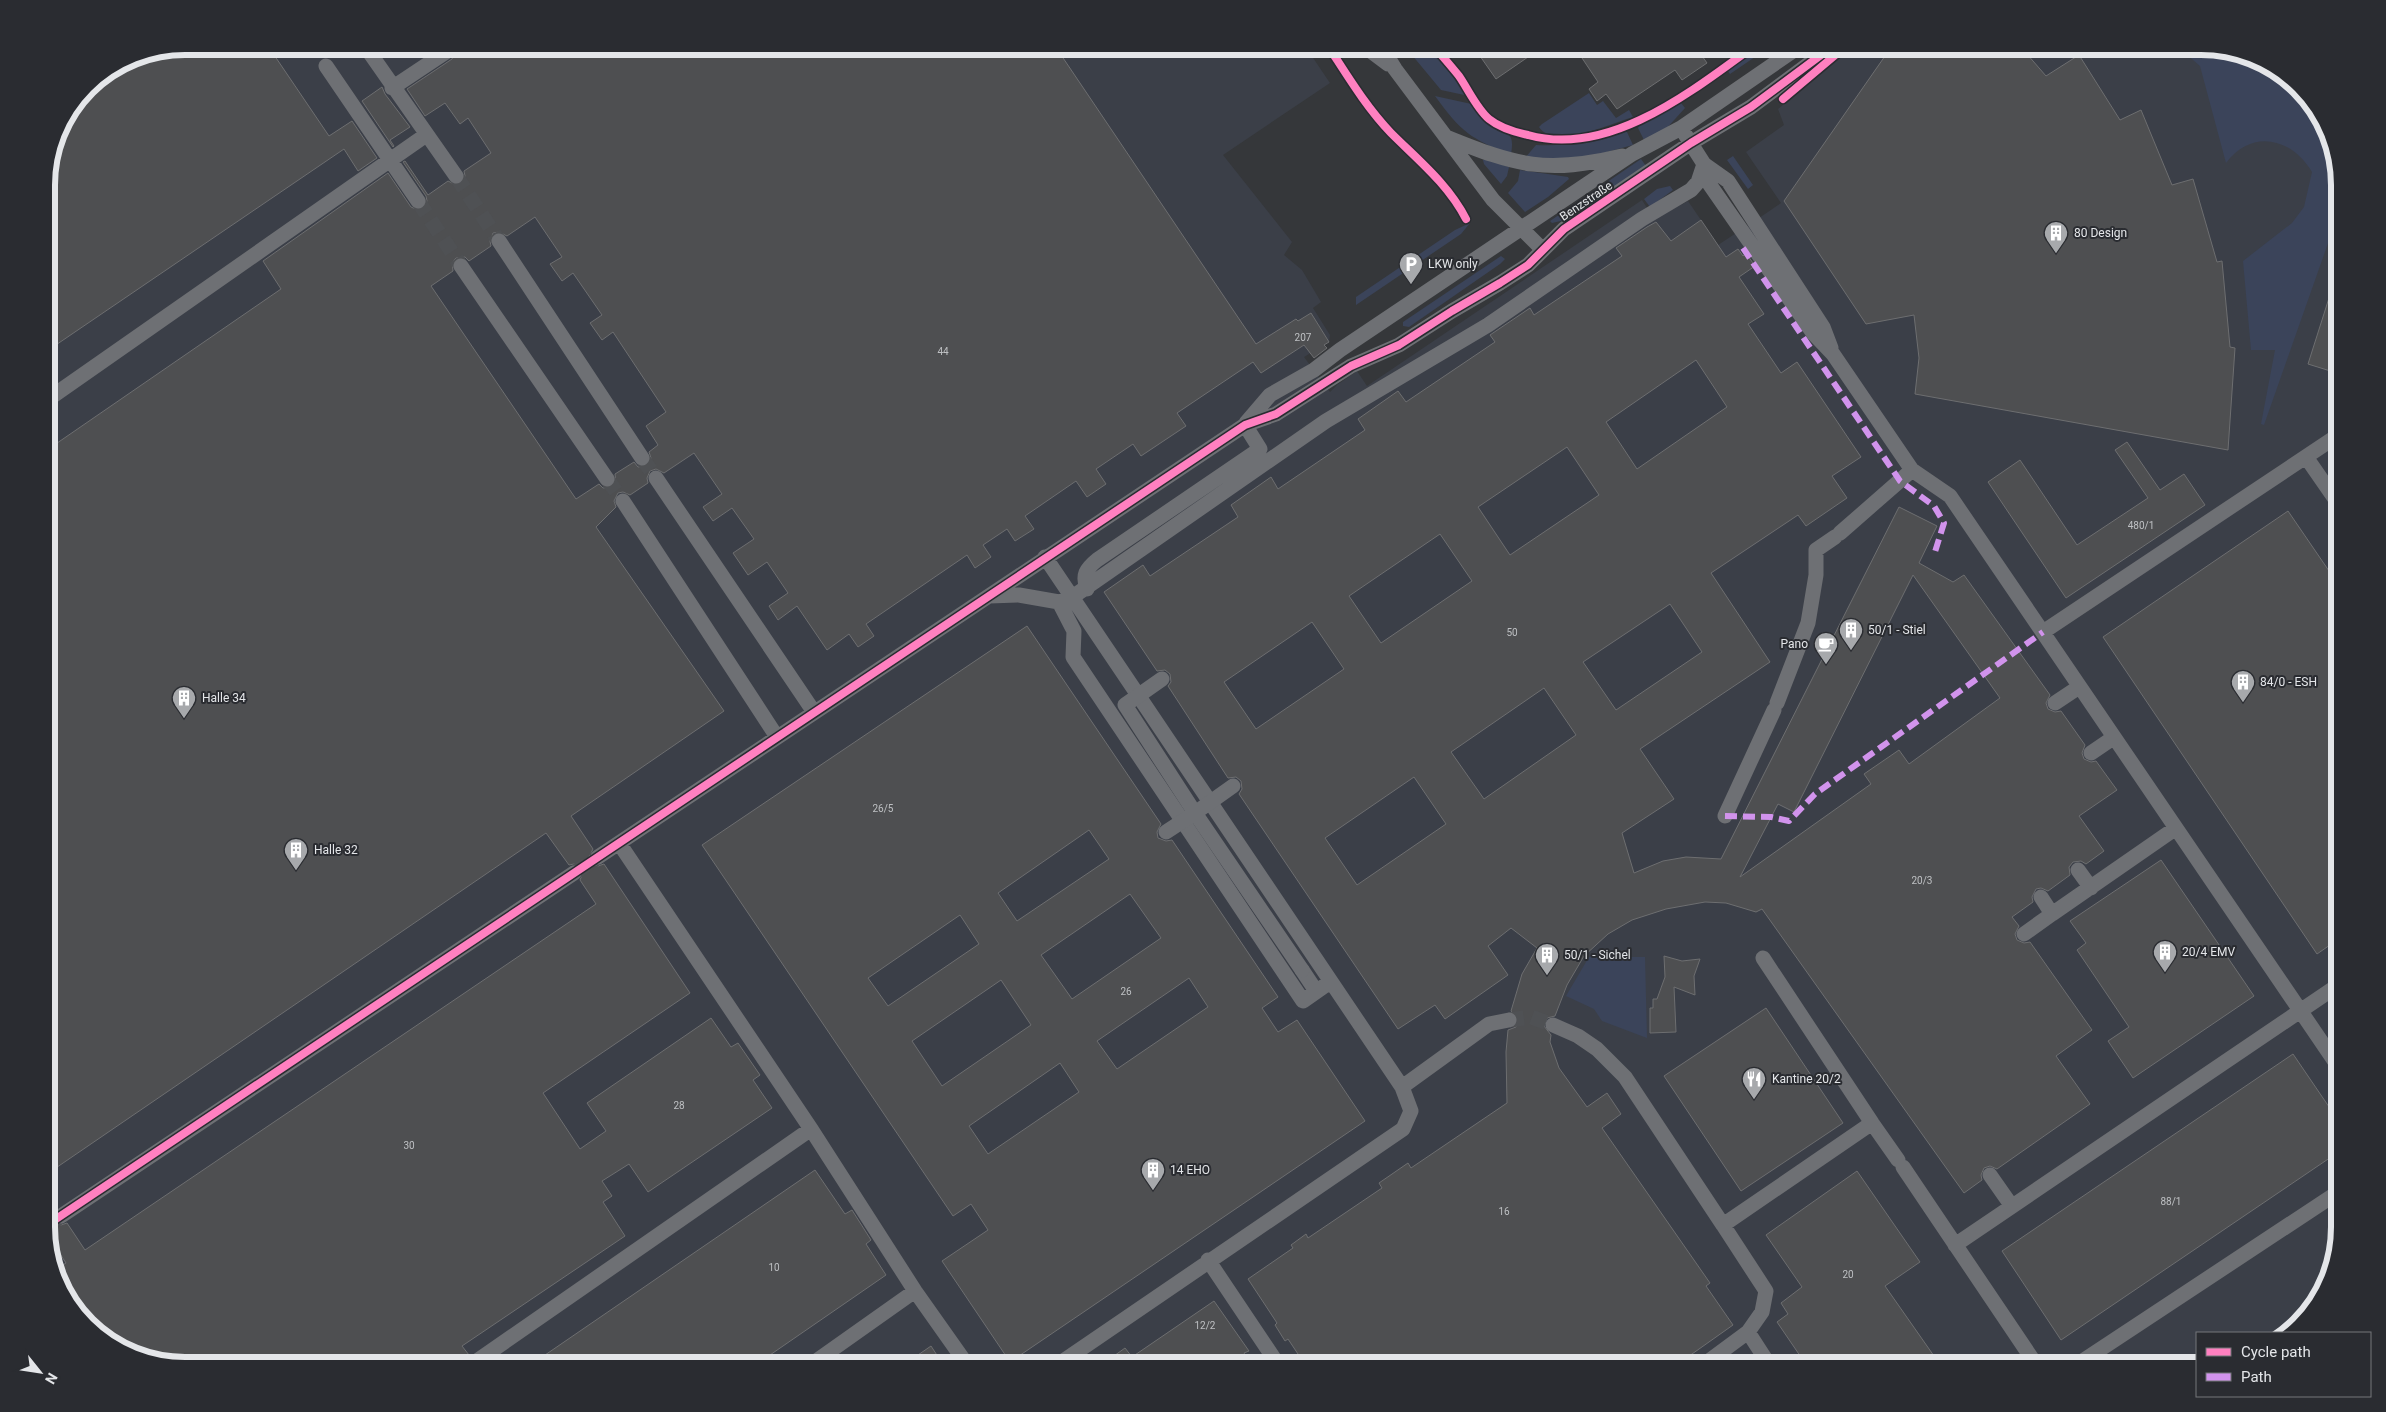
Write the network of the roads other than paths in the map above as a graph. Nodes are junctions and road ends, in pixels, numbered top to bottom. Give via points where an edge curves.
1 (371, 55) edge
2 (442, 55) edge
3 (1376, 55) edge
4 (1386, 55) edge
5 (1787, 55) edge
6 (1821, 55) edge
7 (326, 66) dead end
8 (1395, 69) junction
9 (392, 88) junction
10 (1681, 128) junction
11 (426, 135) junction
12 (1445, 137) junction
13 (1691, 143) junction
14 (1632, 154) junction
15 (388, 160) junction
16 (1704, 164) junction
17 (456, 176) tunnel mouth
18 (418, 201) tunnel mouth
19 (1745, 206) junction
20 (1732, 216) junction
21 (1520, 228) junction
22 (499, 241) tunnel mouth
23 (1543, 250) junction
24 (461, 266) tunnel mouth
25 (1833, 354) junction
26 (55, 394) edge
27 (1245, 425) junction
28 (2331, 440) edge
29 (2306, 457) junction
30 (642, 458) tunnel mouth
31 (1912, 470) junction
32 (656, 478) tunnel mouth
33 (607, 479) tunnel mouth
34 (2331, 493) edge
35 (623, 501) tunnel mouth
36 (1045, 557) junction
37 (1087, 589) junction
38 (989, 596) junction
39 (1065, 600) junction
40 (2042, 632) junction
41 (1162, 679) dead end
42 (2079, 687) junction
43 (2055, 703) dead end
44 (814, 712) junction
45 (777, 737) junction
46 (2113, 738) junction
47 (2091, 754) dead end
48 (1234, 786) dead end
49 (1195, 813) junction
50 (1725, 816) dead end
51 (2176, 828) junction
52 (1166, 832) dead end
53 (619, 843) junction
54 (598, 857) tunnel mouth
55 (2078, 870) dead end
56 (574, 872) tunnel mouth
57 (2091, 888) junction
58 (2041, 897) dead end
59 (2052, 914) junction
60 (2024, 934) dead end
61 (1764, 958) dead end
62 (1330, 982) junction
63 (2331, 990) edge
64 (1316, 991) junction
65 (2300, 1011) junction
66 (1509, 1020) tunnel mouth
67 (1552, 1025) tunnel mouth
68 (2331, 1056) edge
69 (1402, 1087) junction
70 (1872, 1123) junction
71 (811, 1129) junction
72 (1990, 1175) dead end
73 (2331, 1197) edge
74 (2011, 1205) junction
75 (62, 1216) tunnel mouth
76 (1724, 1225) junction
77 (1956, 1245) junction
78 (1208, 1260) junction
79 (916, 1292) junction
80 (1748, 1332) junction
81 (488, 1357) edge
82 (822, 1357) edge
83 (962, 1357) edge
84 (1069, 1357) edge
85 (1273, 1357) edge
86 (1714, 1357) edge
87 (1764, 1357) edge
88 (2031, 1357) edge
89 (2089, 1357) edge

1 - 9 street
2 - 9 street
3 - 8 street
4 - 8 street
5 - 10 street, Benzstraße
6 - 13 street, Benzstraße via 1752,107
7 - 15 street
8 - 12 street
9 - 11 street
10 - 13 street
10 - 14 street, Benzstraße
11 - 15 street
11 - 17 street
12 - 14 street, Benzstraße via 1490,155 1536,166 1572,166
12 - 21 street via 1493,200
13 - 16 street
13 - 23 street, Benzstraße via 1564,229
14 - 21 street, Benzstraße
15 - 18 street
15 - 26 street
16 - 19 street via 1728,180
16 - 20 street via 1710,185
16 - 37 street via 1698,182 1691,190 1642,218 1488,325 1326,421
19 - 20 street via 1741,218
19 - 25 street via 1823,327
20 - 25 street via 1813,334
21 - 23 street
21 - 27 street, Benzstraße via 1314,370 1270,395
22 - 30 street
23 - 27 street, Benzstraße via 1500,284 1399,345 1351,366 1276,414
24 - 33 street
25 - 31 street
27 - 36 street
27 - 37 street via 1260,448 1097,560 1083,578
28 - 29 street
29 - 34 street
29 - 40 street
31 - 40 street via 1950,496
31 - 50 street via 1838,535 1816,550 1816,575 1808,623 1776,707
32 - 44 street
35 - 45 street
36 - 38 street
36 - 39 street
37 - 39 street
38 - 39 street via 1019,595
38 - 44 street
39 - 62 street
39 - 64 street via 1074,631 1073,657 1303,1001
40 - 42 street
41 - 49 street, bridge via 1125,705
42 - 43 street
42 - 46 street
44 - 45 street
45 - 53 street
46 - 47 street
46 - 51 street
48 - 49 street, bridge
49 - 52 street, bridge
49 - 64 street, bridge
51 - 57 street
51 - 65 street
53 - 54 street
53 - 71 street
55 - 57 street
56 - 75 street
57 - 59 street
58 - 59 street
59 - 60 street
61 - 70 street
62 - 64 street
62 - 69 street
63 - 65 street
65 - 68 street
65 - 74 street
66 - 69 street via 1489,1024
67 - 76 street via 1578,1036 1597,1049 1649,1104
69 - 78 street via 1411,1111 1404,1128
70 - 76 street
70 - 77 street
71 - 79 street
71 - 81 street
72 - 74 street
73 - 89 street
74 - 77 street
76 - 80 street via 1766,1291 1762,1312
77 - 88 street
78 - 84 street
78 - 85 street
79 - 82 street
79 - 83 street
80 - 86 street
80 - 87 street

